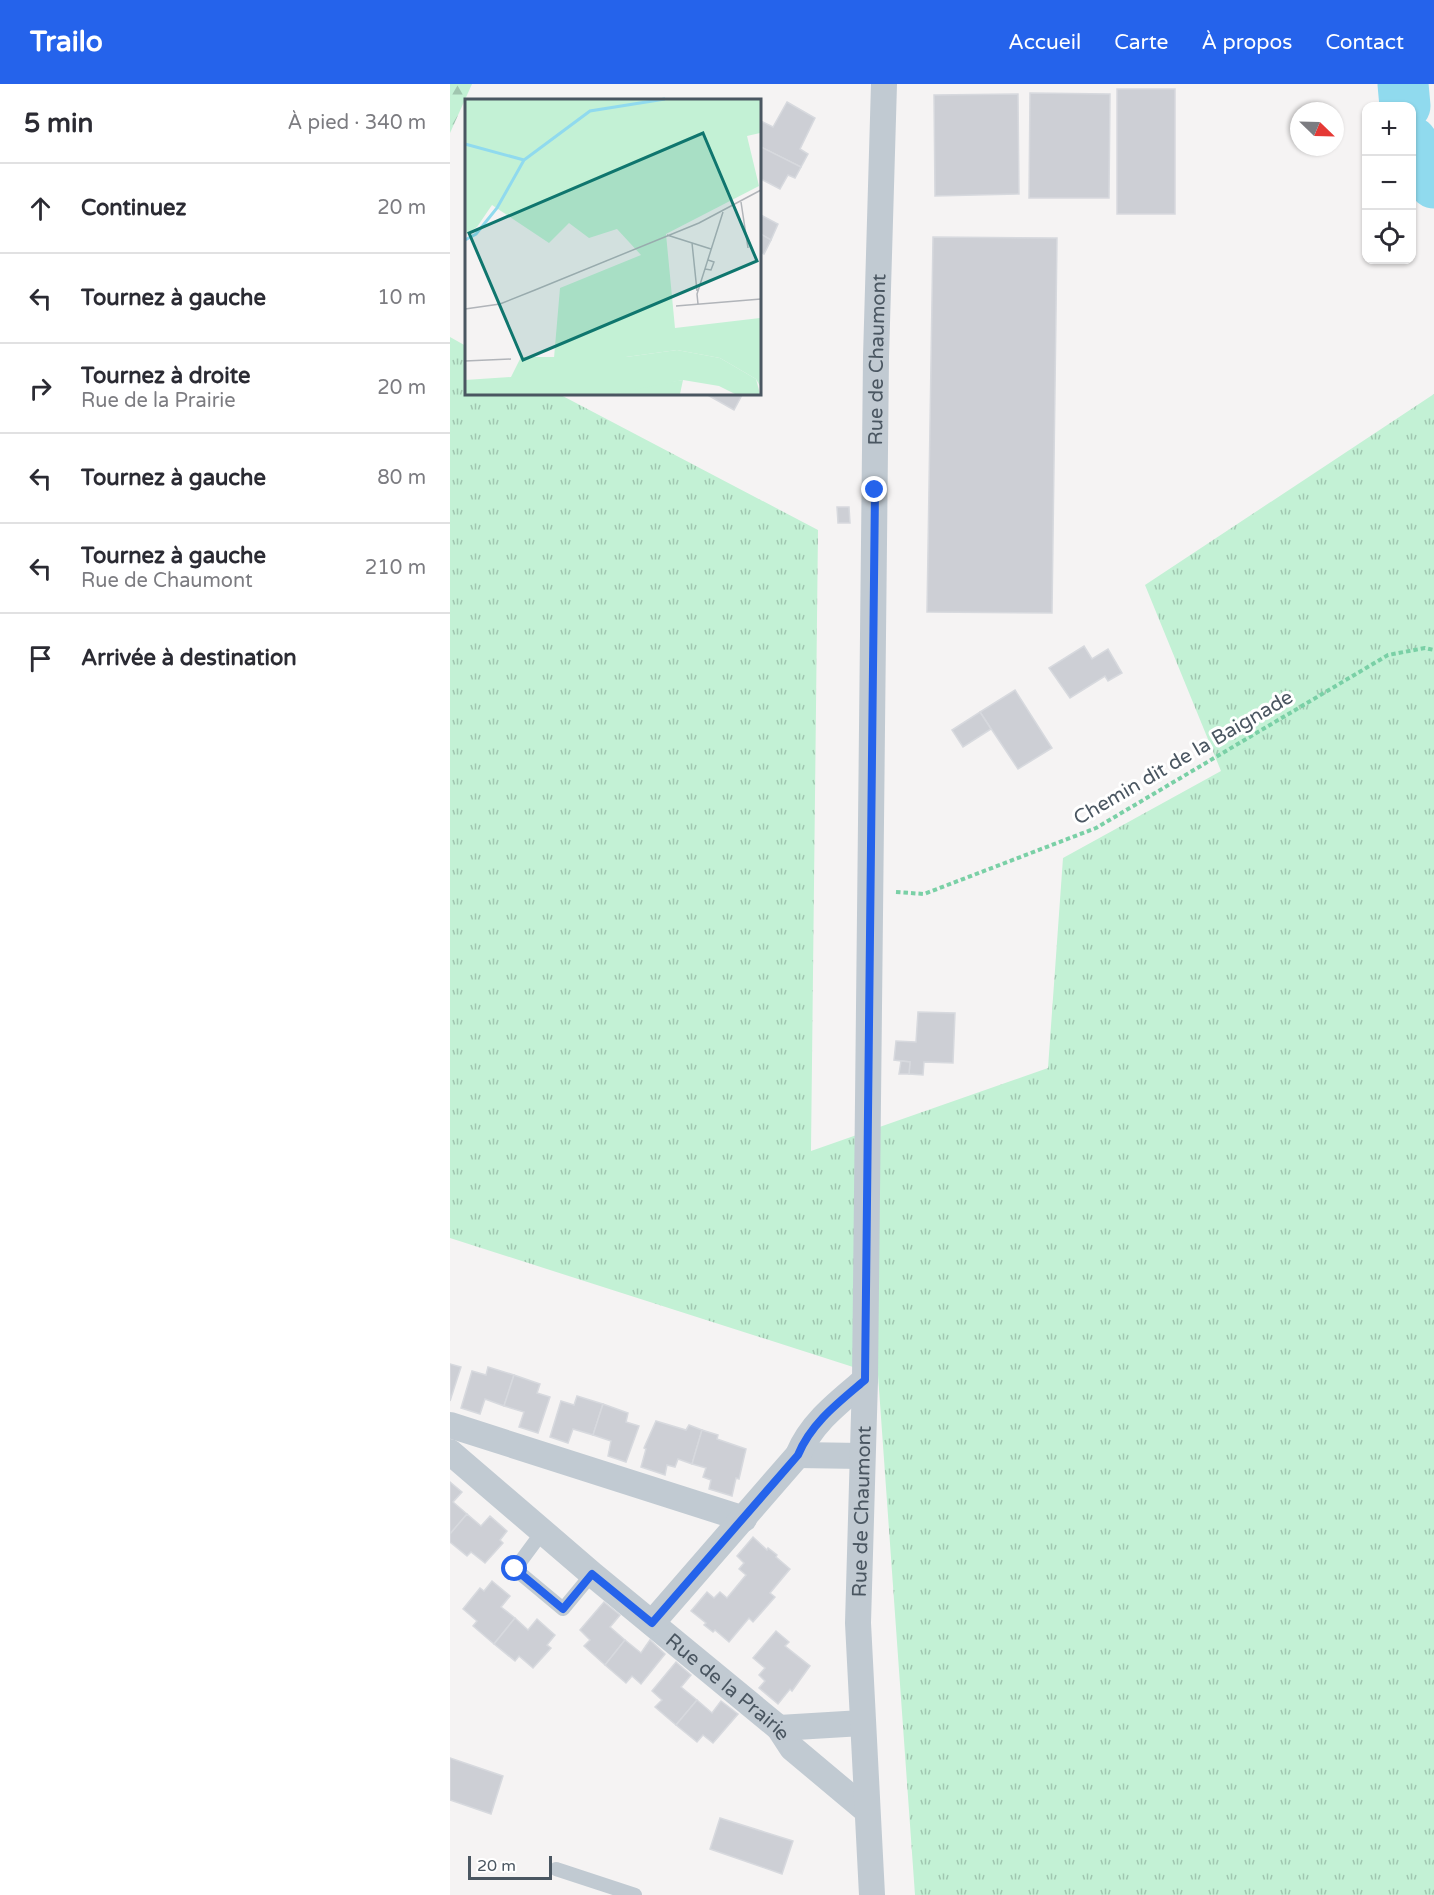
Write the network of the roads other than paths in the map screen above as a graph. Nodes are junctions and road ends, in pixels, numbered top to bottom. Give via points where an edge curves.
1 (884, 84) edge
2 (865, 1380) junction
3 (450, 1425) edge
4 (450, 1452) edge
5 (798, 1455) junction
6 (861, 1455) junction
7 (744, 1518) junction
8 (543, 1532) junction
9 (592, 1574) junction
10 (652, 1623) junction
11 (862, 1723) junction
12 (779, 1728) junction
13 (866, 1810) junction
14 (556, 1869) dead end
15 (635, 1895) edge
16 (872, 1895) edge

1 - 2 street, Rue de Chaumont via 876,357
2 - 5 street via 825,1415 804,1440
2 - 6 street, Rue de Chaumont
3 - 7 street
4 - 8 street, Rue de la Prairie
5 - 6 street
5 - 7 street
6 - 11 street, Rue de Chaumont via 858,1623
7 - 10 street
8 - 9 street, Rue de la Prairie
8 - 9 lane via 515,1569 563,1609
9 - 10 street, Rue de la Prairie
10 - 12 street, Rue de la Prairie
11 - 12 street
11 - 13 street, Rue de Chaumont
12 - 13 street, Rue de la Prairie via 792,1748
13 - 16 street, Rue de Chaumont
14 - 15 lane

